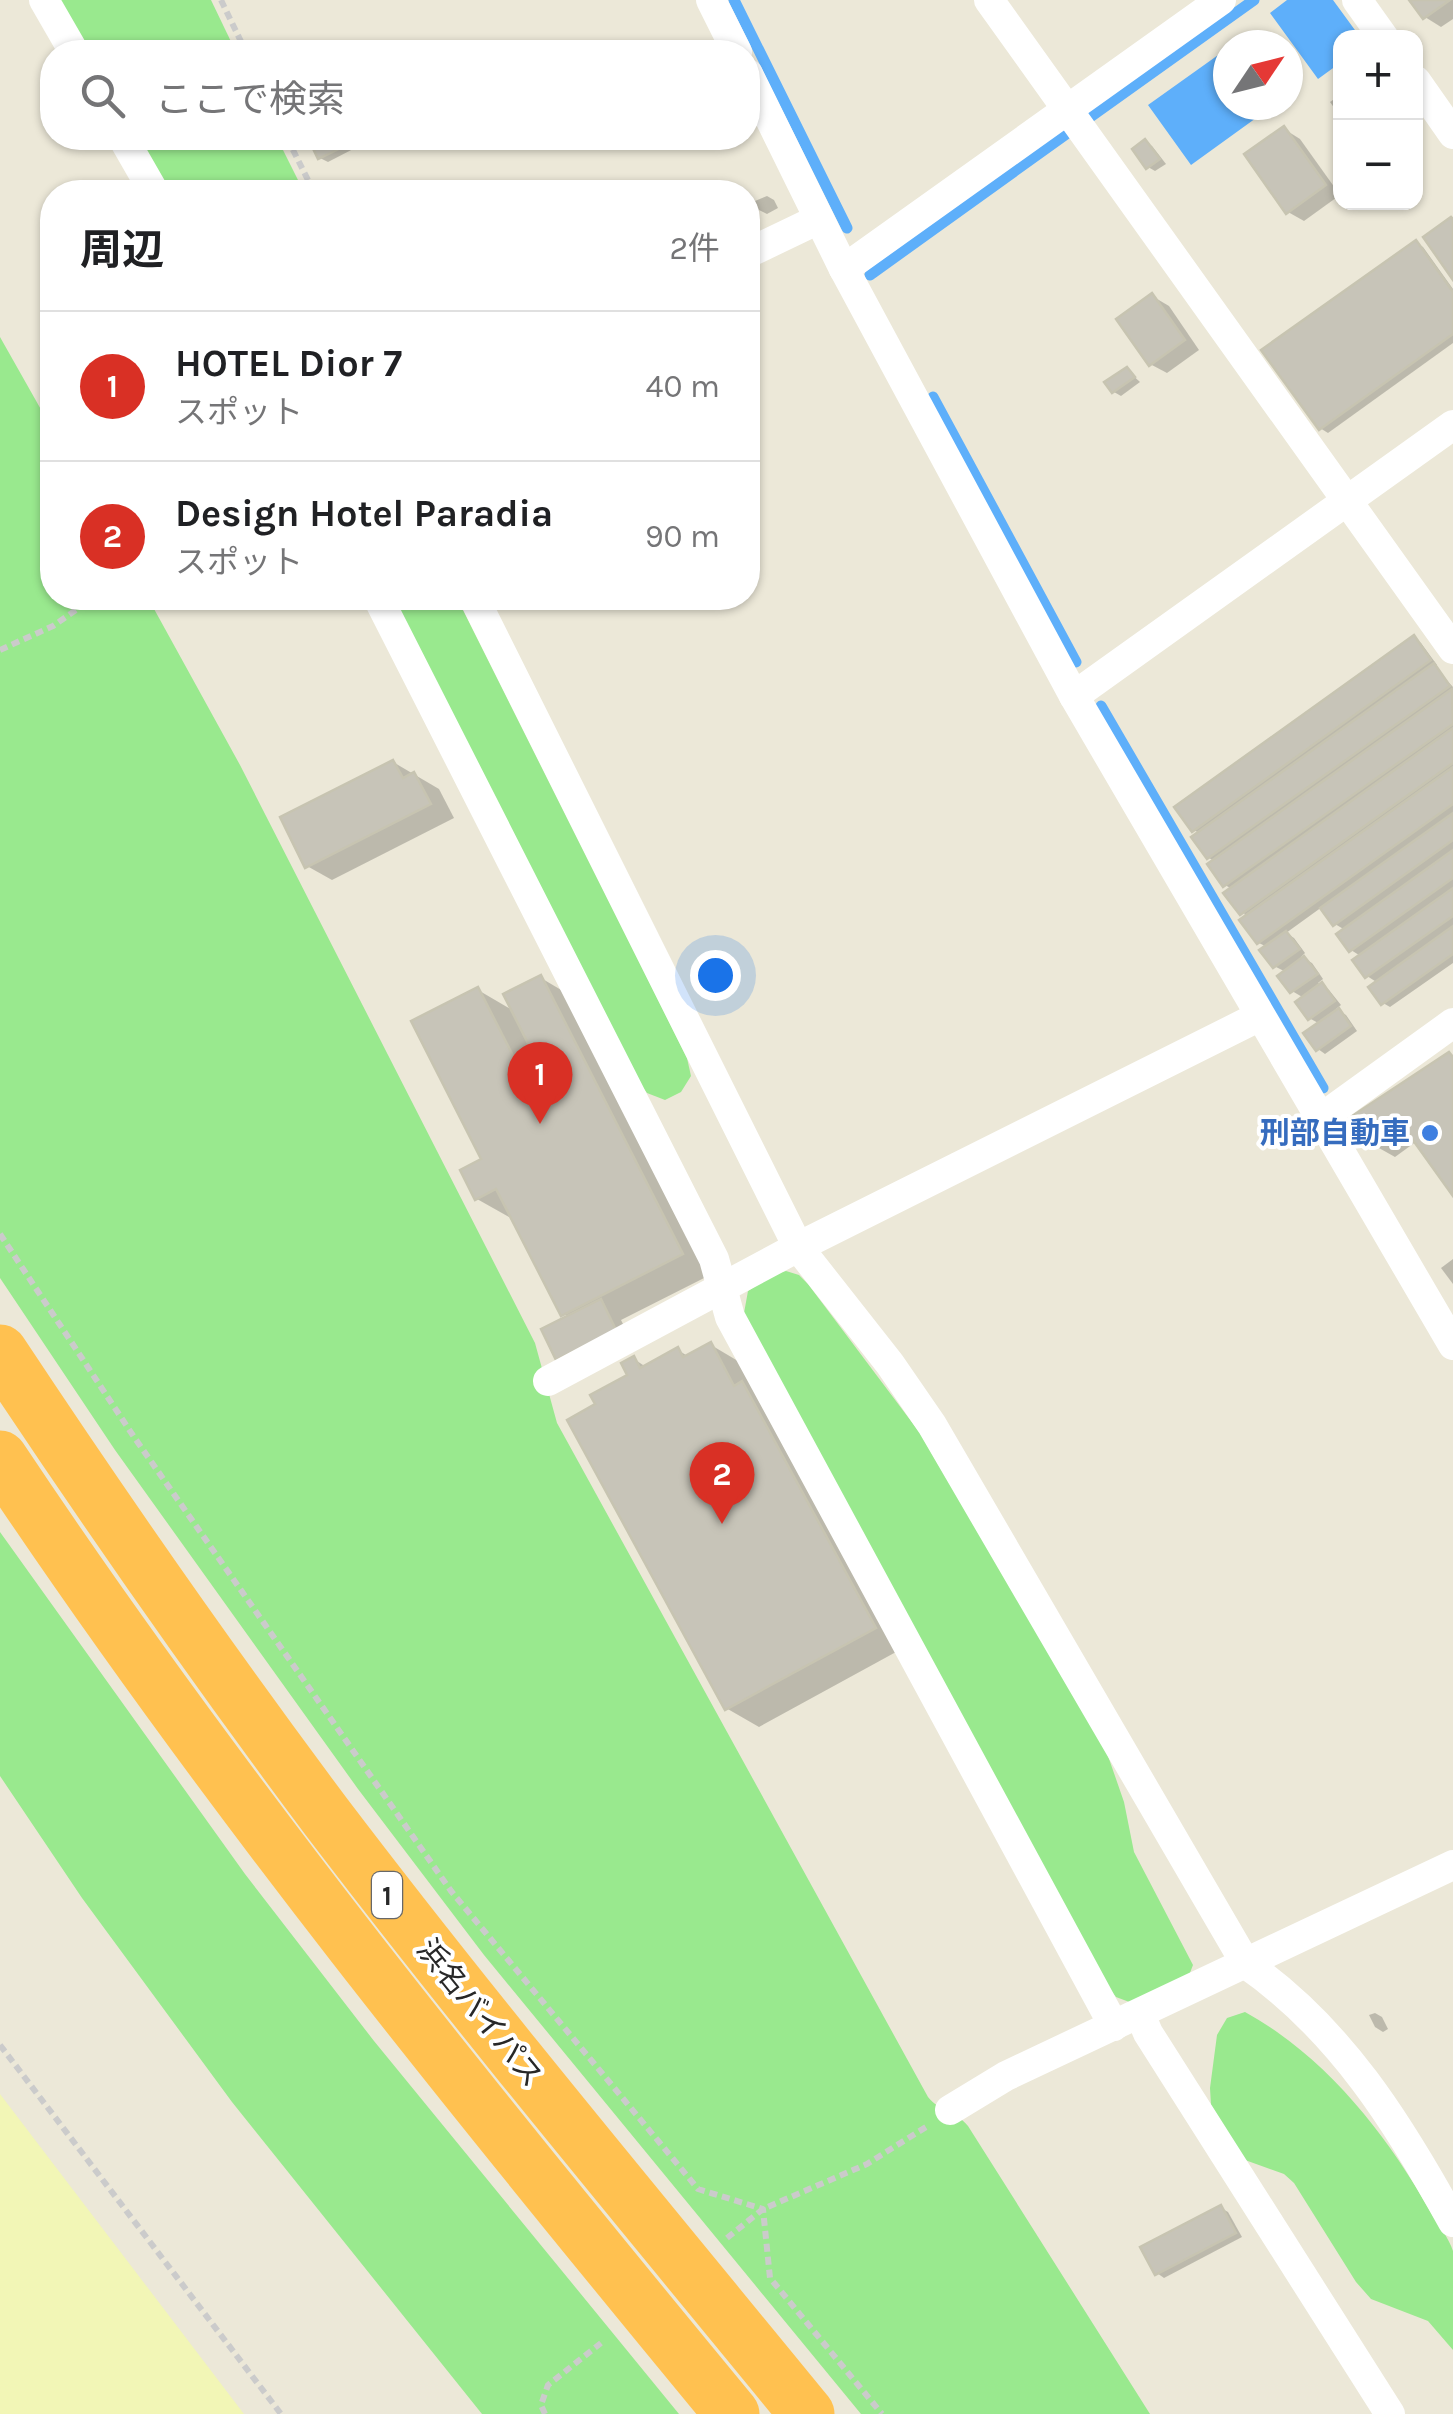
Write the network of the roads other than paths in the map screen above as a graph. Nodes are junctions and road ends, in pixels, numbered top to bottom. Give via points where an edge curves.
1 (44, 0) edge
2 (711, 0) edge
3 (989, 0) edge
4 (1220, 0) edge
5 (1358, 0) edge
6 (1379, 30) edge
7 (67, 40) edge
8 (731, 40) edge
9 (1423, 91) edge
10 (760, 99) edge
11 (1068, 110) junction
12 (1453, 134) edge
13 (130, 150) edge
14 (147, 180) edge
15 (819, 219) junction
16 (760, 248) edge
17 (844, 269) junction
18 (1453, 426) edge
19 (1348, 501) junction
20 (384, 610) edge
21 (480, 610) edge
22 (1453, 648) edge
23 (1074, 696) junction
24 (1260, 1016) junction
25 (1453, 1024) edge
26 (1320, 1118) junction
27 (798, 1247) junction
28 (722, 1288) junction
29 (1453, 1346) edge
30 (0, 1352) edge
31 (548, 1381) dead end
32 (0, 1458) edge
33 (1453, 1865) edge
34 (1246, 1964) junction
35 (1127, 2020) junction
36 (950, 2110) road end
37 (1453, 2222) edge
38 (732, 2414) edge
39 (807, 2414) edge
40 (1390, 2414) edge

1 - 7 street
2 - 8 street
3 - 11 street
4 - 11 street
5 - 6 street
9 - 12 street
10 - 15 street
11 - 17 street
11 - 19 street
13 - 14 street
15 - 16 street
15 - 17 street
17 - 23 street
18 - 19 street
19 - 22 street
19 - 23 street
20 - 28 street via 714,1259
21 - 27 street
23 - 24 street
24 - 26 street
24 - 27 street
25 - 26 street
26 - 29 street
27 - 28 street
27 - 34 street via 952,1456
28 - 31 street
28 - 35 street via 730,1317
30 - 39 highway, 浜名バイパス / 1 via 325,1814
32 - 38 highway, 浜名バイパス / 1 via 278,1849
33 - 34 street
34 - 35 street
34 - 37 street via 1308,2015 1373,2090
35 - 36 street
35 - 40 street via 1148,2033

